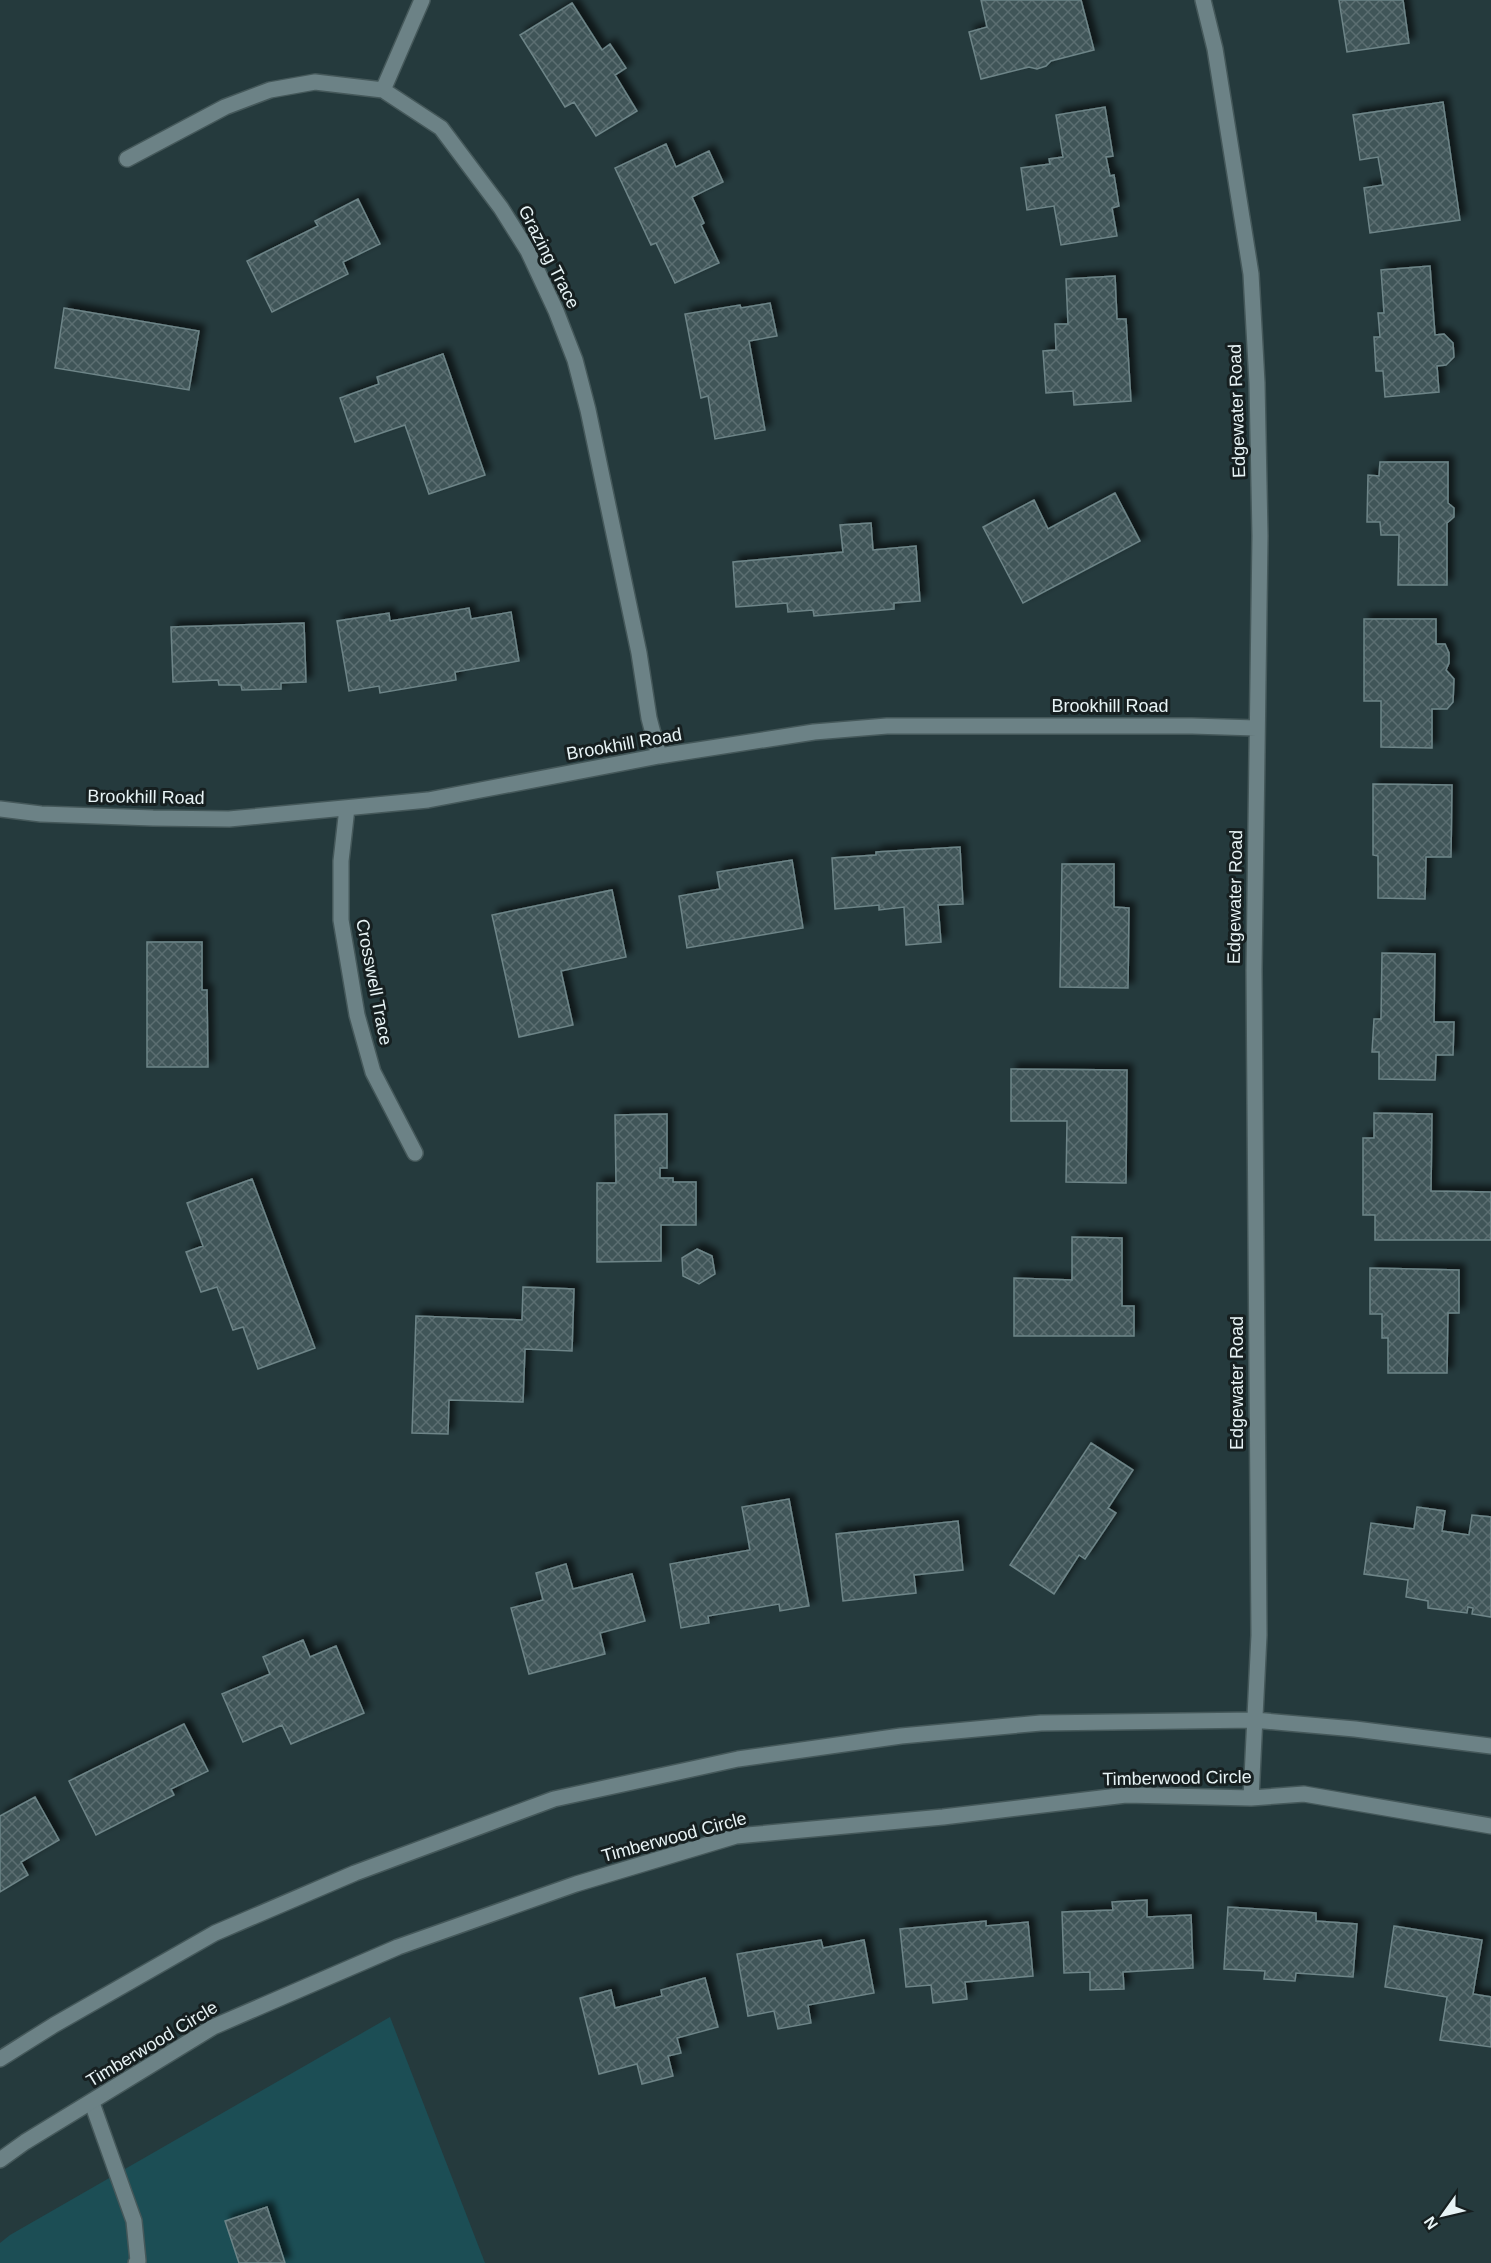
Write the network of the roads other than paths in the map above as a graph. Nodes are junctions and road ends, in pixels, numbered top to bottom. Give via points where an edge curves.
1 (422, 0) edge
2 (1203, 0) edge
3 (383, 90) junction
4 (127, 159) dead end
5 (1256, 728) junction
6 (659, 756) junction
7 (347, 808) junction
8 (0, 809) edge
9 (415, 1153) dead end
10 (1254, 1720) junction
11 (1491, 1746) edge
12 (1251, 1798) junction
13 (1491, 1826) edge
14 (0, 2059) edge
15 (92, 2103) junction
16 (0, 2160) edge
17 (136, 2263) edge

1 - 3 street
2 - 5 street, Edgewater Road via 1215,49 1251,274 1260,536
3 - 4 street, Grazing Trace via 315,82 270,90 225,107
3 - 6 street, Grazing Trace via 441,128 501,208 528,251 556,311 575,360 588,410
5 - 6 street, Brookhill Road via 887,726 814,732
5 - 10 street, Edgewater Road via 1259,1635
6 - 7 street, Brookhill Road via 428,800
7 - 8 street, Brookhill Road via 229,819 41,814
7 - 9 street, Crosswell Trace via 341,861 341,920 357,1015 373,1072
10 - 11 street
10 - 12 street, Edgewater Road
10 - 14 street via 1041,1723 901,1736 738,1760 554,1799 355,1873 214,1933
12 - 13 street, Timberwood Circle via 1304,1794
12 - 15 street, Timberwood Circle via 1126,1795 736,1836 576,1884 398,1947 213,2027
15 - 16 street, Timberwood Circle
15 - 17 street via 134,2221

